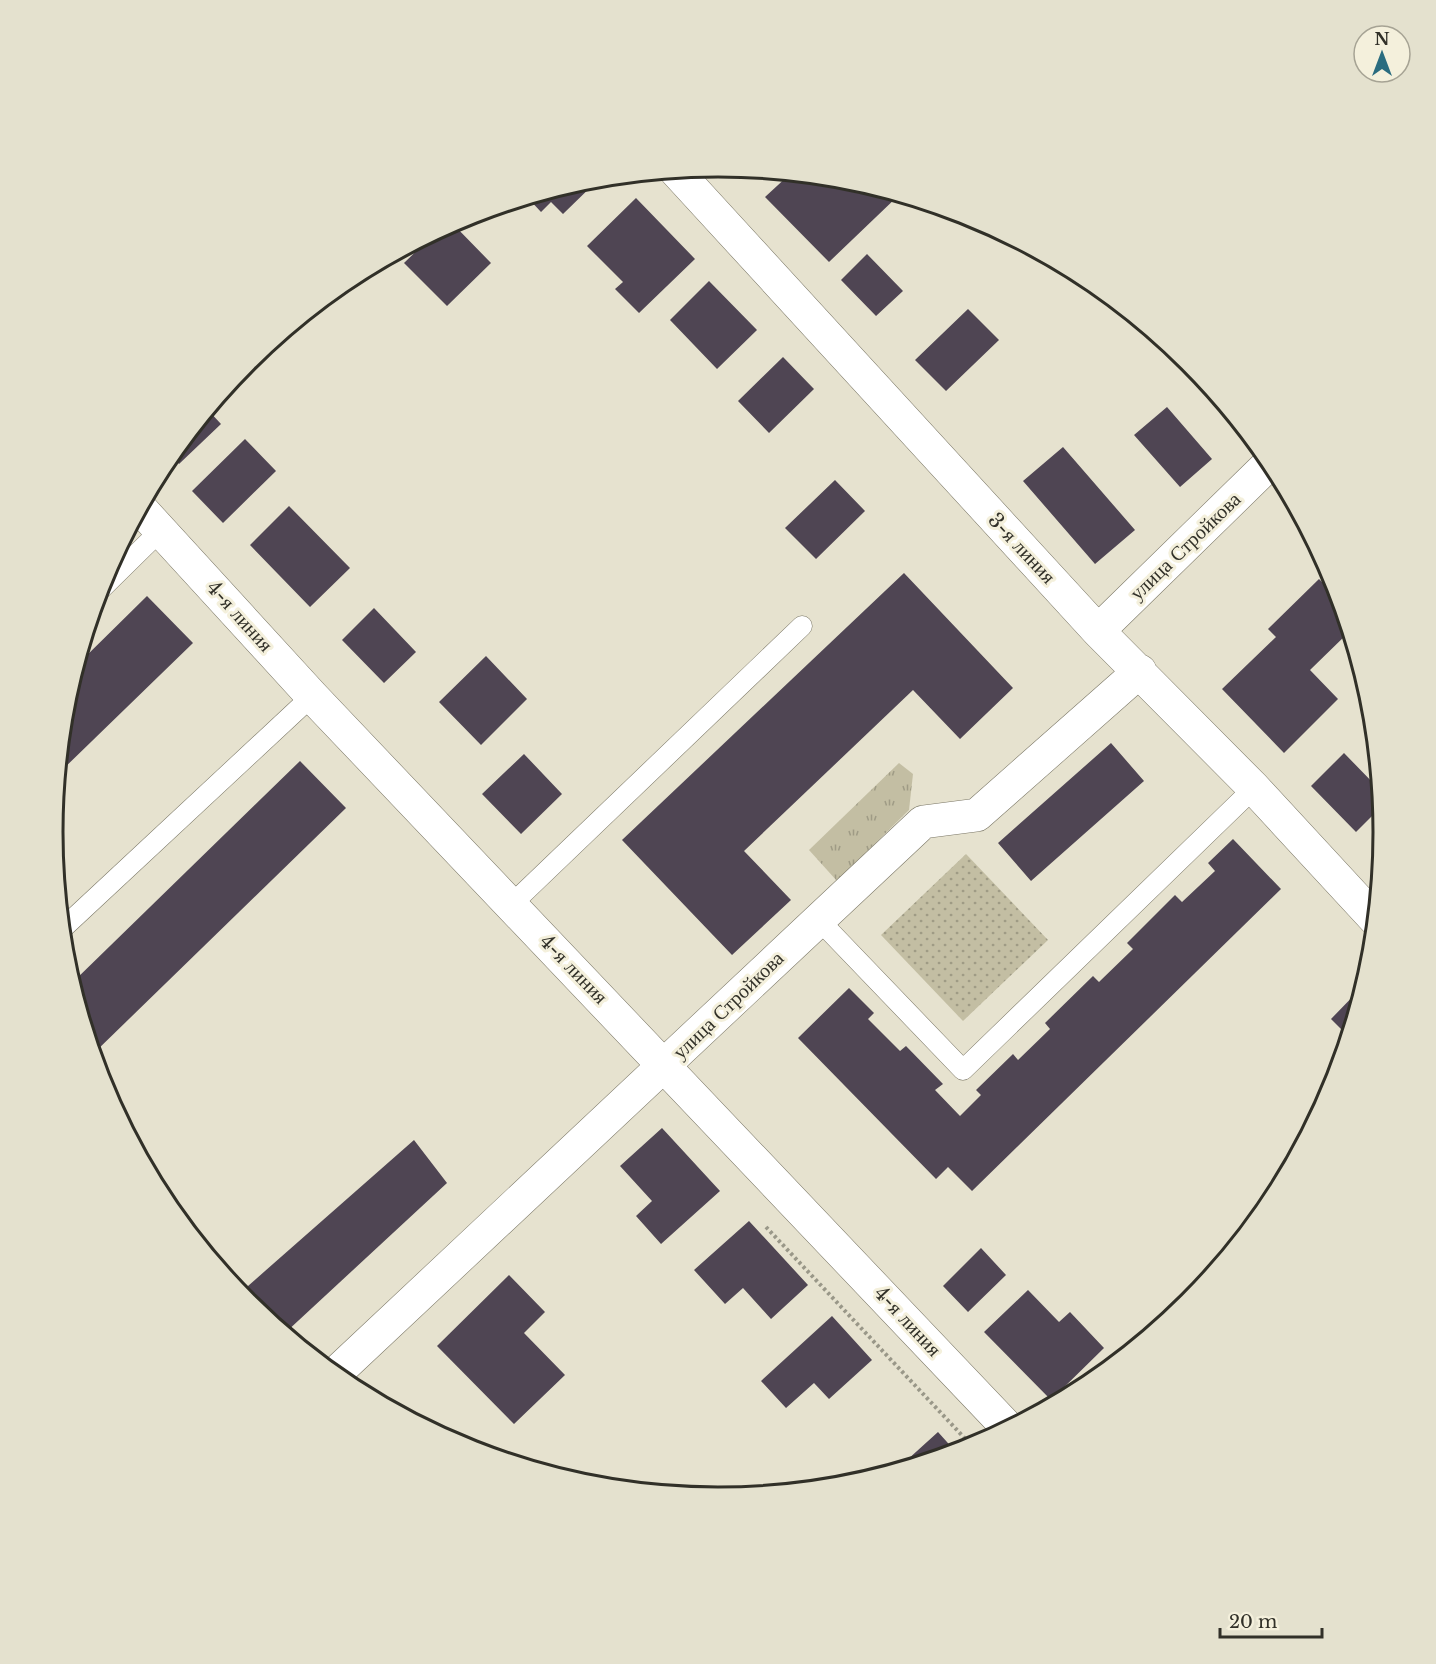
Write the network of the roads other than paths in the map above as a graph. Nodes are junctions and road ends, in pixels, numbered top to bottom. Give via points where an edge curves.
1 (682, 178) edge
2 (1264, 469) edge
3 (151, 519) edge
4 (125, 555) edge
5 (802, 626) dead end
6 (1098, 631) junction
7 (1140, 671) junction
8 (312, 696) junction
9 (1254, 788) junction
10 (512, 904) junction
11 (1368, 911) edge
12 (818, 919) junction
13 (70, 922) edge
14 (665, 1065) junction
15 (341, 1368) edge
16 (1002, 1422) edge

1 - 6 street, 3-я линия
2 - 6 street, улица Стройкова
3 - 4 lane
3 - 8 street, 4-я линия
5 - 10 lane
6 - 7 street, 3-я линия
7 - 9 street, 3-я линия
7 - 12 street, улица Стройкова via 977,815 923,822
8 - 10 street, 4-я линия
8 - 13 lane
9 - 11 street, 3-я линия
9 - 12 lane via 963,1071
10 - 14 street, 4-я линия
12 - 14 street, улица Стройкова
14 - 15 street, улица Стройкова
14 - 16 street, 4-я линия

